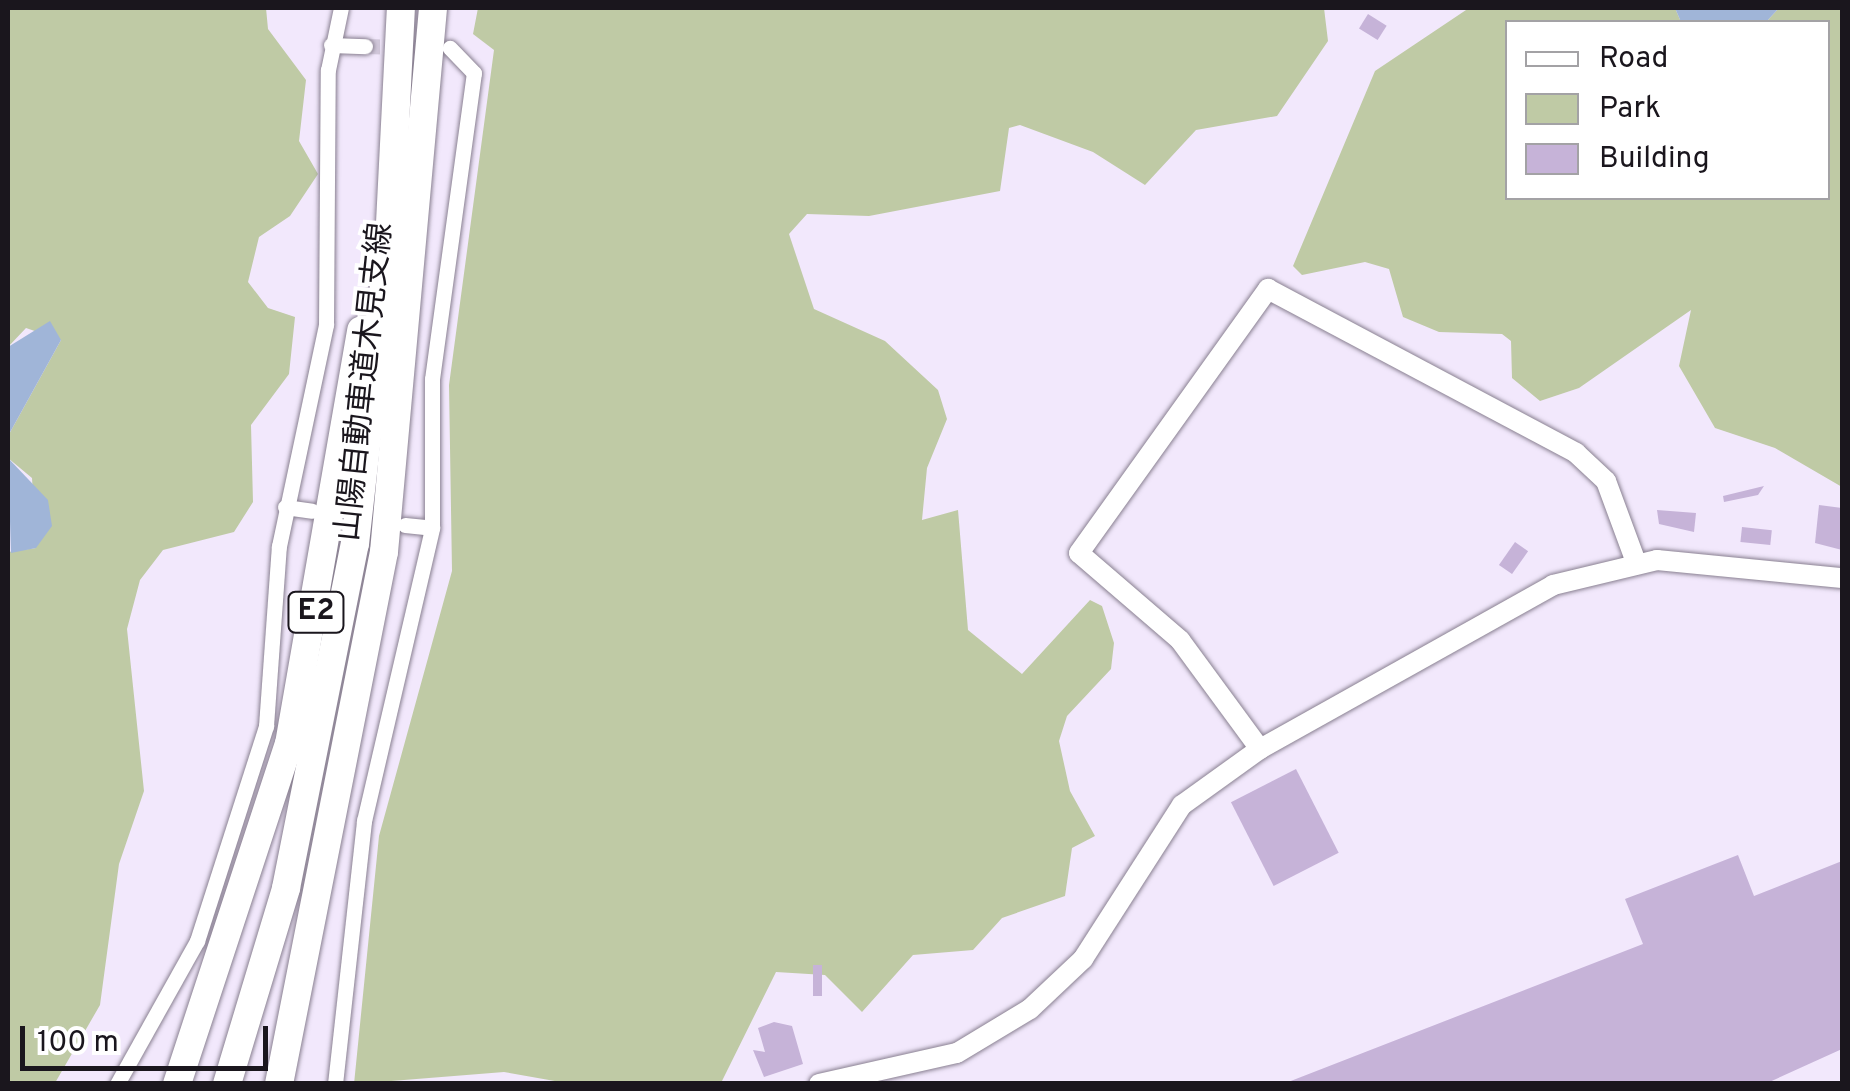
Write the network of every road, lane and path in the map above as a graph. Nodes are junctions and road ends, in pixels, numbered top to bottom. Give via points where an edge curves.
1 (341, 8) edge
2 (401, 8) edge
3 (433, 8) edge
4 (331, 46) junction
5 (364, 46) tunnel mouth
6 (450, 48) dead end
7 (396, 126) junction
8 (285, 507) junction
9 (312, 511) dead end
10 (405, 524) dead end
11 (432, 528) junction
12 (1636, 562) junction
13 (1842, 578) edge
14 (1260, 749) junction
15 (345, 760) junction
16 (117, 1084) edge
17 (177, 1084) edge
18 (227, 1084) edge
19 (260, 1084) edge
20 (279, 1084) edge
21 (334, 1084) edge
22 (818, 1084) edge

1 - 4 street
2 - 7 highway, E2
3 - 15 highway, 山陽自動車道木見支線 / E2 via 384,552
4 - 5 street
4 - 8 street via 326,324
6 - 11 street via 474,73 432,379
7 - 17 highway, E2 via 290,744
7 - 18 highway via 342,620 286,888
8 - 9 street
8 - 16 street via 275,664 246,802 196,942
10 - 11 street
11 - 21 street via 364,820
12 - 13 street
12 - 14 street via 1553,585
12 - 14 street via 1606,481 1576,453 1268,288 1079,553 1180,640
14 - 22 street via 1182,805 1083,959 1030,1009 957,1053
15 - 19 highway
15 - 20 highway

